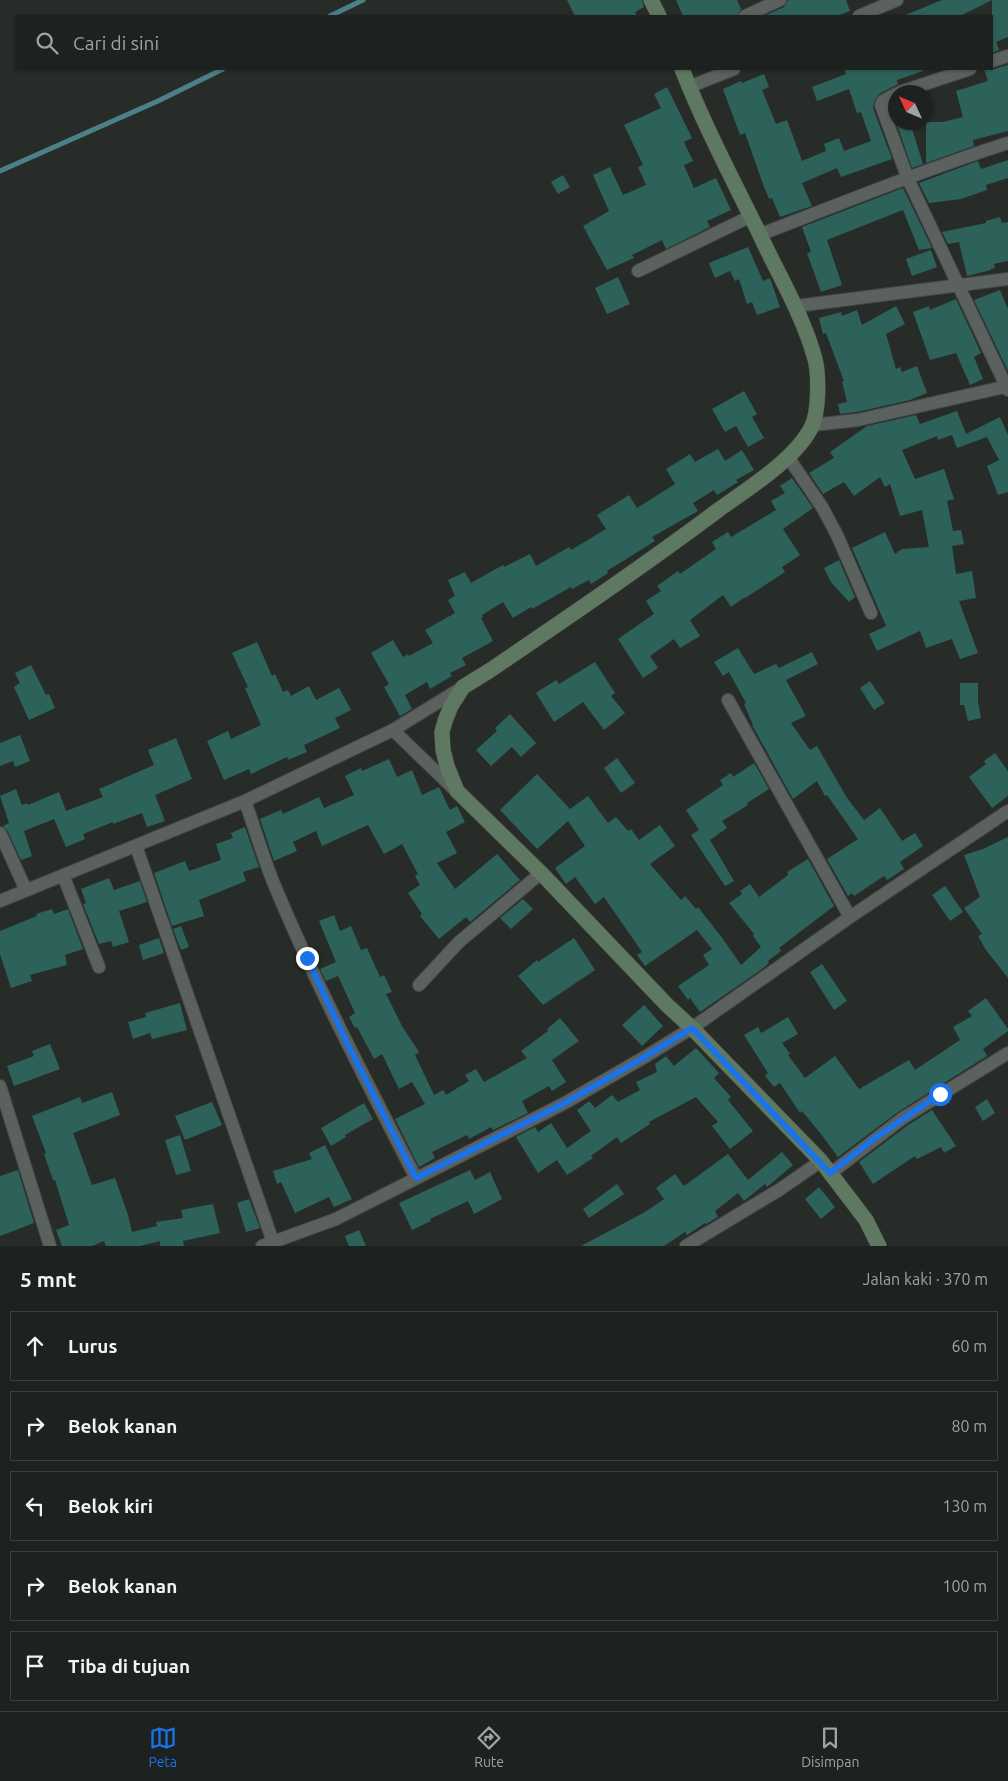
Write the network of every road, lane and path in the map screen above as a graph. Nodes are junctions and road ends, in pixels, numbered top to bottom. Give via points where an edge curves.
1 (651, 0) edge
2 (780, 0) edge
3 (892, 1) edge
4 (658, 15) edge
5 (747, 15) edge
6 (861, 15) edge
7 (1008, 56) edge
8 (993, 61) edge
9 (682, 70) edge
10 (732, 70) edge
11 (967, 70) edge
12 (921, 85) edge
13 (689, 88) junction
14 (888, 98) edge
15 (888, 124) edge
16 (890, 130) edge
17 (1008, 142) edge
18 (908, 179) junction
19 (751, 216) junction
20 (759, 235) junction
21 (638, 271) dead end
22 (1008, 279) edge
23 (958, 286) junction
24 (796, 306) junction
25 (1008, 388) edge
26 (813, 426) junction
27 (788, 457) junction
28 (870, 613) dead end
29 (463, 687) junction
30 (728, 700) dead end
31 (393, 730) junction
32 (457, 791) junction
33 (245, 801) junction
34 (1008, 811) edge
35 (0, 833) edge
36 (136, 846) junction
37 (541, 873) junction
38 (63, 875) junction
39 (26, 890) junction
40 (0, 901) edge
41 (850, 917) junction
42 (99, 967) dead end
43 (419, 985) dead end
44 (692, 1028) junction
45 (1008, 1054) edge
46 (0, 1086) edge
47 (826, 1167) junction
48 (416, 1178) junction
49 (268, 1244) edge
50 (50, 1246) edge
51 (686, 1246) edge
52 (878, 1246) edge

1 - 4 main road
2 - 5 street
3 - 6 street
7 - 8 street
9 - 13 main road
10 - 13 street
11 - 12 street
13 - 19 main road
14 - 15 street via 881,105
16 - 18 street
17 - 18 street
18 - 20 street
18 - 23 street
19 - 20 main road
19 - 21 street
20 - 24 main road
22 - 23 street
23 - 24 street
23 - 25 street
24 - 26 main road via 815,359 817,399
25 - 26 street via 858,420
26 - 27 main road
27 - 28 street via 837,535
27 - 29 main road via 663,551
29 - 31 street
29 - 32 main road via 447,714 442,732 447,766
30 - 41 street
31 - 32 street
31 - 33 street
32 - 37 main road
33 - 36 street
33 - 48 street via 274,882 307,958
34 - 41 street
35 - 39 street
36 - 38 street
36 - 49 street
37 - 43 street via 460,942
37 - 44 main road via 667,1006
38 - 39 street
38 - 42 street
39 - 40 street
41 - 44 street
44 - 47 main road
44 - 48 street via 563,1104
45 - 47 street
46 - 50 street
47 - 51 street via 779,1190
47 - 52 main road via 866,1220
48 - 49 street via 336,1219

